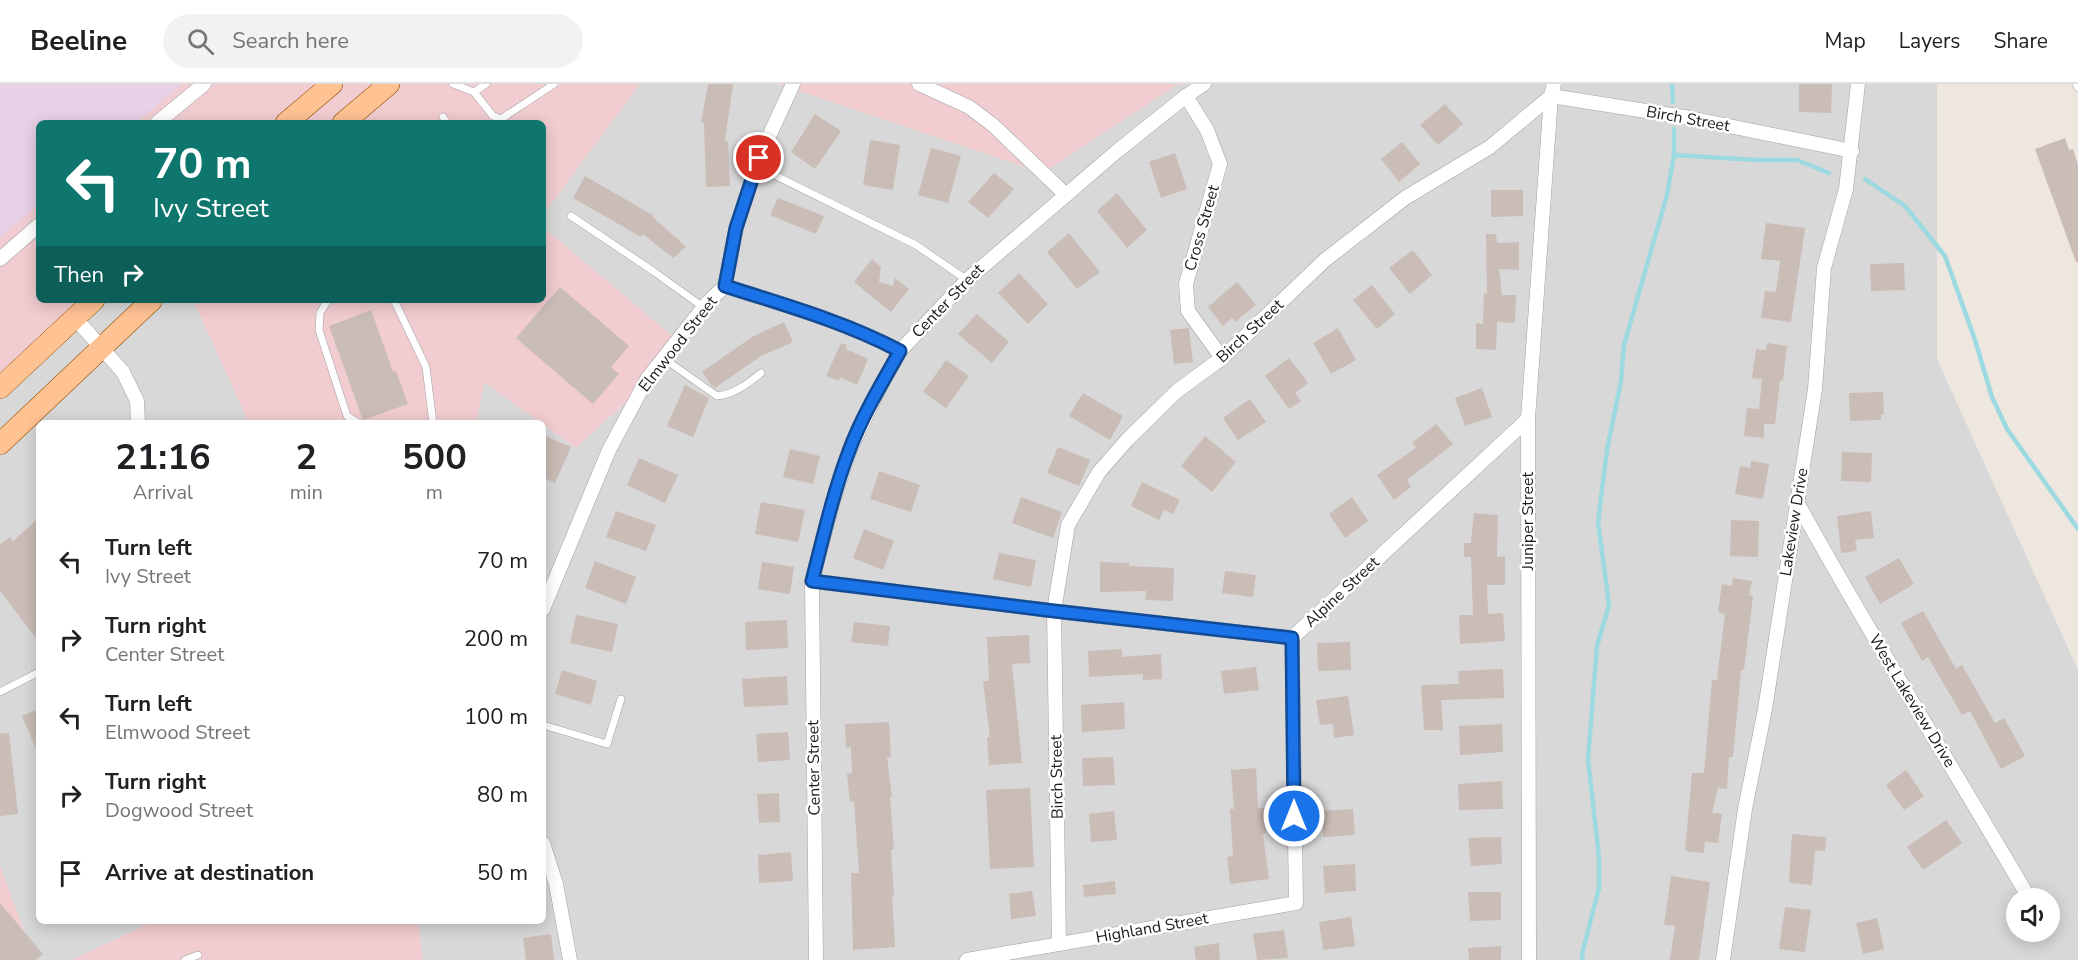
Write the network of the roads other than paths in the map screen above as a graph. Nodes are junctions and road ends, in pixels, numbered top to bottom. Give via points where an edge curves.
1 (204, 84) edge
2 (332, 84) edge
3 (389, 84) edge
4 (453, 84) edge
5 (474, 84) edge
6 (486, 84) edge
7 (554, 84) edge
8 (793, 84) edge
9 (919, 84) edge
10 (1204, 84) edge
11 (1858, 84) edge
12 (2076, 84) edge
13 (2078, 88) edge
14 (1552, 90) edge
15 (474, 92) junction
16 (1186, 96) junction
17 (161, 120) edge
18 (290, 120) edge
19 (347, 120) edge
20 (1852, 151) junction
21 (756, 166) junction
22 (1066, 195) junction
23 (571, 216) dead end
24 (36, 228) edge
25 (0, 259) edge
26 (967, 280) junction
27 (725, 286) junction
28 (91, 303) edge
29 (149, 303) edge
30 (326, 303) edge
31 (395, 303) edge
32 (703, 307) junction
33 (75, 318) junction
34 (102, 348) junction
35 (900, 351) junction
36 (663, 358) junction
37 (1222, 358) junction
38 (761, 373) dead end
39 (0, 388) edge
40 (1528, 419) junction
41 (138, 420) edge
42 (353, 420) edge
43 (433, 420) edge
44 (0, 444) edge
45 (1797, 502) junction
46 (812, 581) junction
47 (546, 602) edge
48 (1054, 611) junction
49 (1292, 638) junction
50 (36, 674) edge
51 (0, 692) edge
52 (621, 699) dead end
53 (546, 726) edge
54 (546, 852) edge
55 (1294, 860) joint
56 (2023, 888) edge
57 (1059, 944) junction
58 (198, 955) dead end
59 (185, 960) edge
60 (570, 960) edge
61 (816, 960) edge
62 (967, 960) edge
63 (1529, 960) edge
64 (1723, 960) edge

1 - 17 street
2 - 18 main road
3 - 19 main road
4 - 15 lane
5 - 15 lane
6 - 15 lane
7 - 15 lane via 501,119 493,116
8 - 21 street
9 - 22 street via 969,107 993,124
10 - 16 street, Center Street
11 - 20 street, Lakeview Drive
12 - 13 lane
14 - 20 street, Birch Street
14 - 37 street, Birch Street via 1490,147 1405,198 1325,260
14 - 40 street, Juniper Street
16 - 22 street, Center Street
16 - 37 street, Cross Street via 1207,130 1220,164 1186,284 1188,311
20 - 45 street, Lakeview Drive via 1846,189 1824,268 1815,389
21 - 26 lane via 916,245
21 - 27 street via 736,228
22 - 26 street, Center Street
23 - 32 lane
24 - 25 street
26 - 35 street, Center Street
27 - 32 street, Elmwood Street
27 - 35 street, Elmwood Street via 858,331
28 - 33 main road
29 - 34 main road
30 - 42 lane via 320,313 319,330 346,416
31 - 43 lane via 426,367
32 - 36 street, Elmwood Street
33 - 34 street
33 - 39 main road
34 - 41 street via 123,372 137,401
34 - 44 main road
35 - 46 street, Center Street via 849,450
36 - 38 lane via 717,396 738,390
36 - 47 street, Elmwood Street via 647,379 609,450
37 - 48 street, Birch Street via 1178,391 1099,472 1068,525
40 - 49 street, Alpine Street
40 - 63 street, Juniper Street
45 - 56 street, West Lakeview Drive
45 - 64 street, Lakeview Drive
46 - 48 street
46 - 61 street, Center Street
48 - 49 street
48 - 57 street, Birch Street
49 - 55 street, Alpine Street
50 - 51 lane
52 - 53 lane via 607,744
54 - 60 street
55 - 57 street, Highland Street via 1296,903
57 - 62 street, Highland Street
58 - 59 lane

